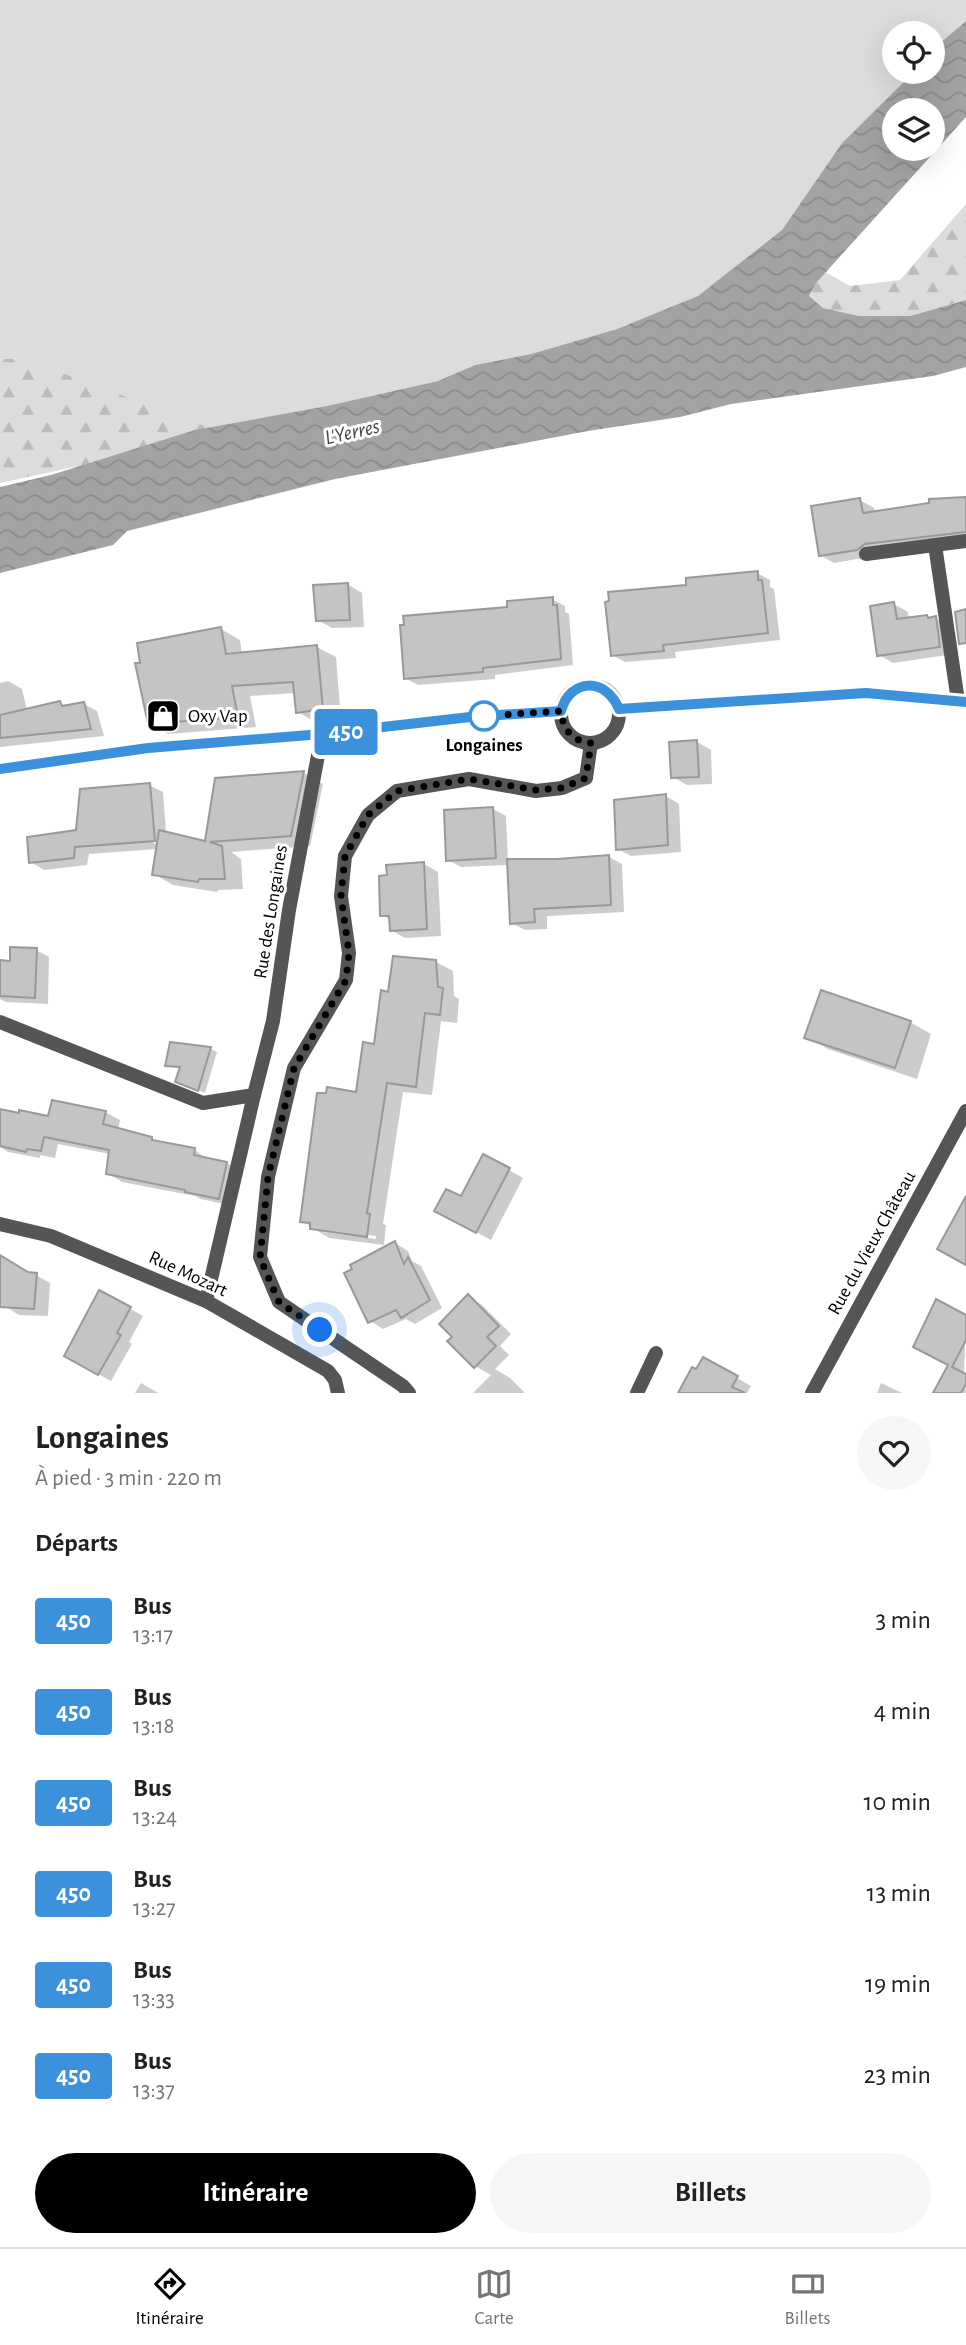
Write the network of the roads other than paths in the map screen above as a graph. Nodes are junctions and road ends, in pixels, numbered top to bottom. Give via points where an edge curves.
1 (966, 541) edge
2 (935, 545) junction
3 (866, 554) dead end
4 (962, 702) edge
5 (619, 709) junction
6 (561, 711) junction
7 (322, 734) junction
8 (591, 743) junction
9 (0, 769) edge
10 (0, 1022) edge
11 (254, 1095) junction
12 (966, 1111) edge
13 (0, 1224) edge
14 (206, 1301) junction
15 (656, 1353) dead end
16 (338, 1393) edge
17 (409, 1393) edge
18 (637, 1393) edge
19 (812, 1393) edge

1 - 2 street
2 - 3 street
2 - 4 street
4 - 5 street via 866,693
5 - 6 street via 610,693 585,686 569,695
5 - 8 street via 609,736
6 - 7 street
6 - 8 street via 566,730 581,742
7 - 9 street via 148,748
7 - 11 street, Rue des Longaines via 273,1021
8 - 17 street via 586,778 562,788 536,790 469,779 397,791 368,815 345,856 341,896 349,953 346,980 294,1068 268,1177 260,1258 279,1302
10 - 11 street via 204,1103
11 - 14 street, Rue des Longaines
12 - 19 street, Rue du Vieux Château
13 - 14 street, Rue Mozart via 51,1236
14 - 16 street, Rue Mozart via 328,1371
15 - 18 street

